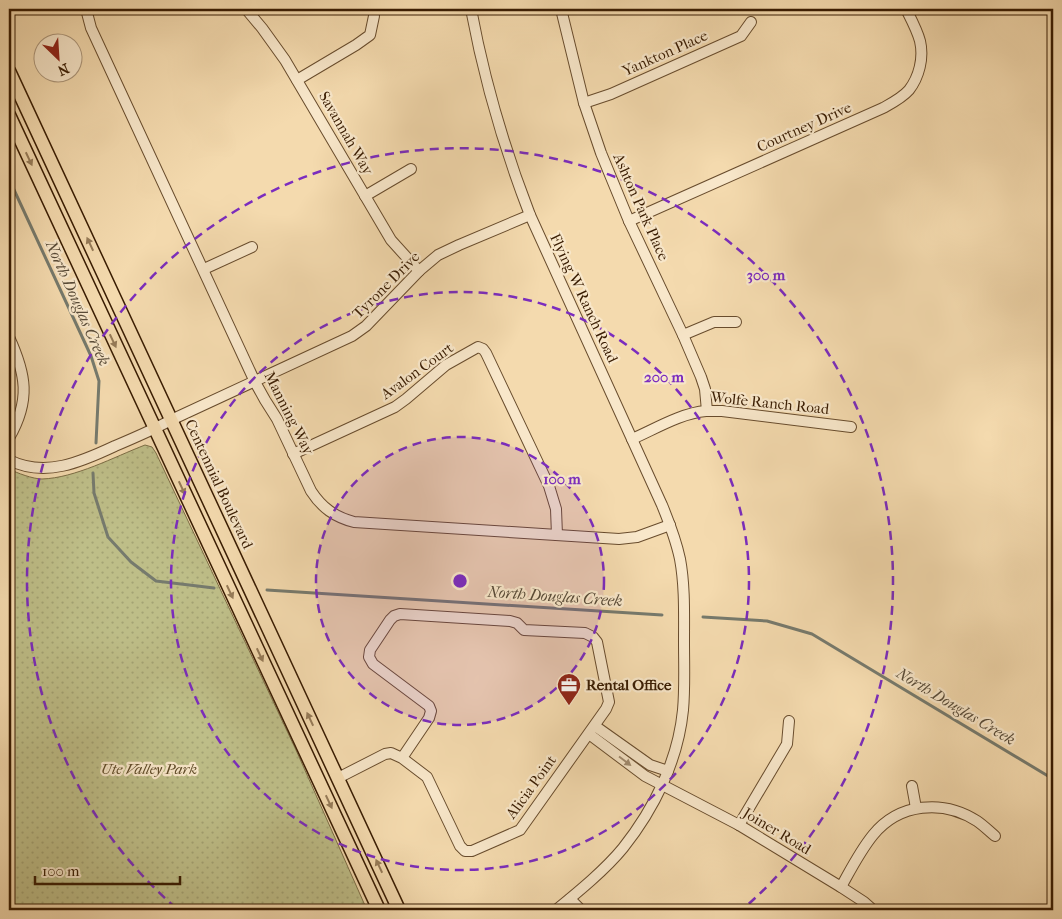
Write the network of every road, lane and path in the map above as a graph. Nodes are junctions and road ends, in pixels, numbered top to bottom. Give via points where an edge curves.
1 (86, 9) edge
2 (246, 9) edge
3 (471, 9) edge
4 (561, 9) edge
5 (906, 9) edge
6 (374, 16) dead end
7 (751, 22) dead end
8 (9, 70) edge
9 (297, 80) junction
10 (584, 103) junction
11 (9, 115) edge
12 (411, 168) dead end
13 (365, 196) junction
14 (530, 214) junction
15 (629, 221) junction
16 (252, 246) dead end
17 (204, 269) junction
18 (419, 271) junction
19 (736, 322) dead end
20 (683, 335) junction
21 (9, 337) edge
22 (255, 382) junction
23 (707, 411) junction
24 (171, 420) junction
25 (850, 427) dead end
26 (154, 429) junction
27 (9, 438) edge
28 (632, 439) junction
29 (293, 454) junction
30 (9, 460) edge
31 (670, 525) junction
32 (557, 535) junction
33 (789, 721) dead end
34 (592, 730) junction
35 (402, 758) junction
36 (668, 771) junction
37 (338, 778) junction
38 (662, 785) junction
39 (912, 786) dead end
40 (916, 808) junction
41 (738, 825) junction
42 (995, 836) dead end
43 (841, 887) junction
44 (570, 899) junction
45 (380, 910) edge
46 (399, 910) edge
47 (556, 910) edge
48 (581, 910) edge
49 (873, 910) edge

1 - 17 street, Manning Way
2 - 9 street, Savannah Way via 275,44
3 - 14 street, Flying W Ranch Road via 500,131
4 - 10 street, Ashton Park Place
5 - 15 street, Courtney Drive via 921,43 921,61 914,81 901,97 883,108
6 - 9 street via 370,35
7 - 10 street, Yankton Place via 741,36
24 -> 8 main road, Centennial Boulevard
9 - 13 street, Savannah Way
10 - 15 street, Ashton Park Place
11 -> 26 main road
12 - 13 street
13 - 18 street, Savannah Way via 391,240
14 - 18 street, Tyrone Drive via 448,250
14 - 28 street, Flying W Ranch Road
15 - 20 street, Ashton Park Place
16 - 17 street
17 - 22 street, Manning Way
18 - 22 street, Tyrone Drive via 359,332
19 - 20 street via 714,322
20 - 23 street, Ashton Park Place via 701,377
21 - 27 street via 20,362 24,389 19,416
22 - 24 street, Tyrone Drive
22 - 29 street, Manning Way
23 - 25 street, Wolfe Ranch Road
23 - 28 street, Wolfe Ranch Road via 681,417
24 - 26 street, Tyrone Drive
37 -> 24 main road, Centennial Boulevard
26 - 30 street, Tyrone Drive via 84,460 56,467 28,467
26 -> 45 main road
28 - 31 street, Flying W Ranch Road
29 - 32 street, Manning Way via 317,501 343,519
29 - 32 street, Avalon Court via 395,407 446,365 478,347 489,357 550,486 556,509
31 - 32 street, Manning Way via 637,537 619,539
31 - 36 street, Flying W Ranch Road via 681,568 684,653 683,712
33 - 41 street via 787,744
34 - 35 street, Alicia Point via 520,830 472,851 465,851 460,846 427,777
34 - 35 street, Alicia Point via 609,702 597,642 593,637 585,633 524,630 510,621 400,614 390,620 370,650 370,658 373,664 431,710
34 - 36 street via 650,765
34 -> 38 street, Joiner Road via 645,776
35 - 37 street via 385,754
36 - 38 street, Flying W Ranch Road
46 -> 37 main road, Centennial Boulevard
38 - 41 street, Joiner Road
38 - 44 street, Flying W Ranch Road via 622,849
39 - 40 street
40 - 42 street via 934,807 963,814
40 - 43 street via 900,814 874,834
41 - 43 street, Joiner Road
43 - 49 street, Joiner Road
44 - 47 street, Flying W Ranch Road
44 - 48 street

